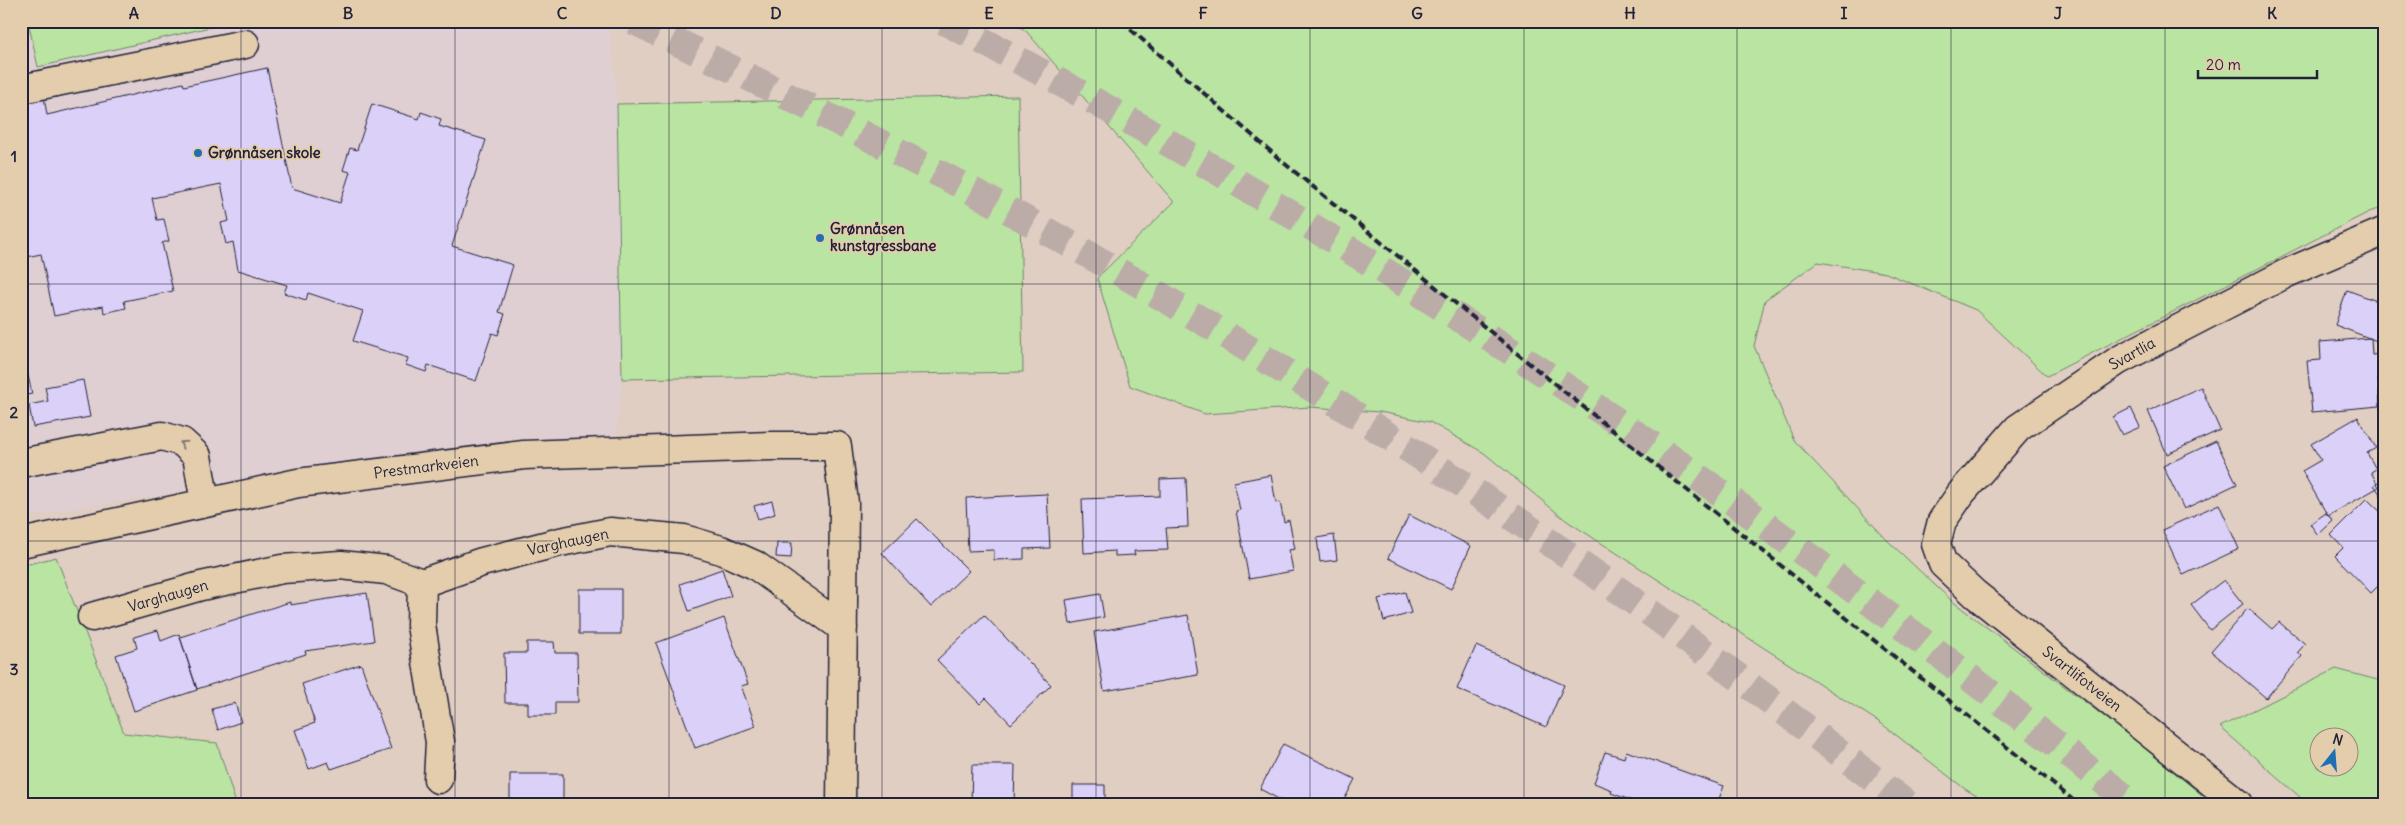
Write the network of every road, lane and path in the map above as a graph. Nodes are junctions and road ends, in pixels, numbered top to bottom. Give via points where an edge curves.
1 (245, 44) dead end
2 (21, 89) edge
3 (2385, 231) edge
4 (21, 463) edge
5 (205, 502) junction
6 (21, 543) edge
7 (1936, 544) joint
8 (422, 582) junction
9 (92, 618) dead end
10 (843, 628) junction
11 (438, 779) dead end
12 (841, 804) edge
13 (2240, 804) edge

1 - 2 street
3 - 7 street, Svartlia via 2287,273 2119,360 2041,410 2018,428 1962,492 1942,521
5 -> 4 street via 197,456 182,442 162,436
5 - 6 street, Prestmarkveien
5 - 10 street, Prestmarkveien via 298,482 524,455 837,446 844,503
7 - 13 street, Svartlifotveien via 1943,564 1974,594
8 - 9 street, Varghaugen via 386,570 342,565 282,569 201,586
8 - 10 street, Varghaugen via 482,562 560,542 610,532 643,534 684,539 721,550 755,566
8 - 11 street via 421,624 440,742
10 - 12 street

